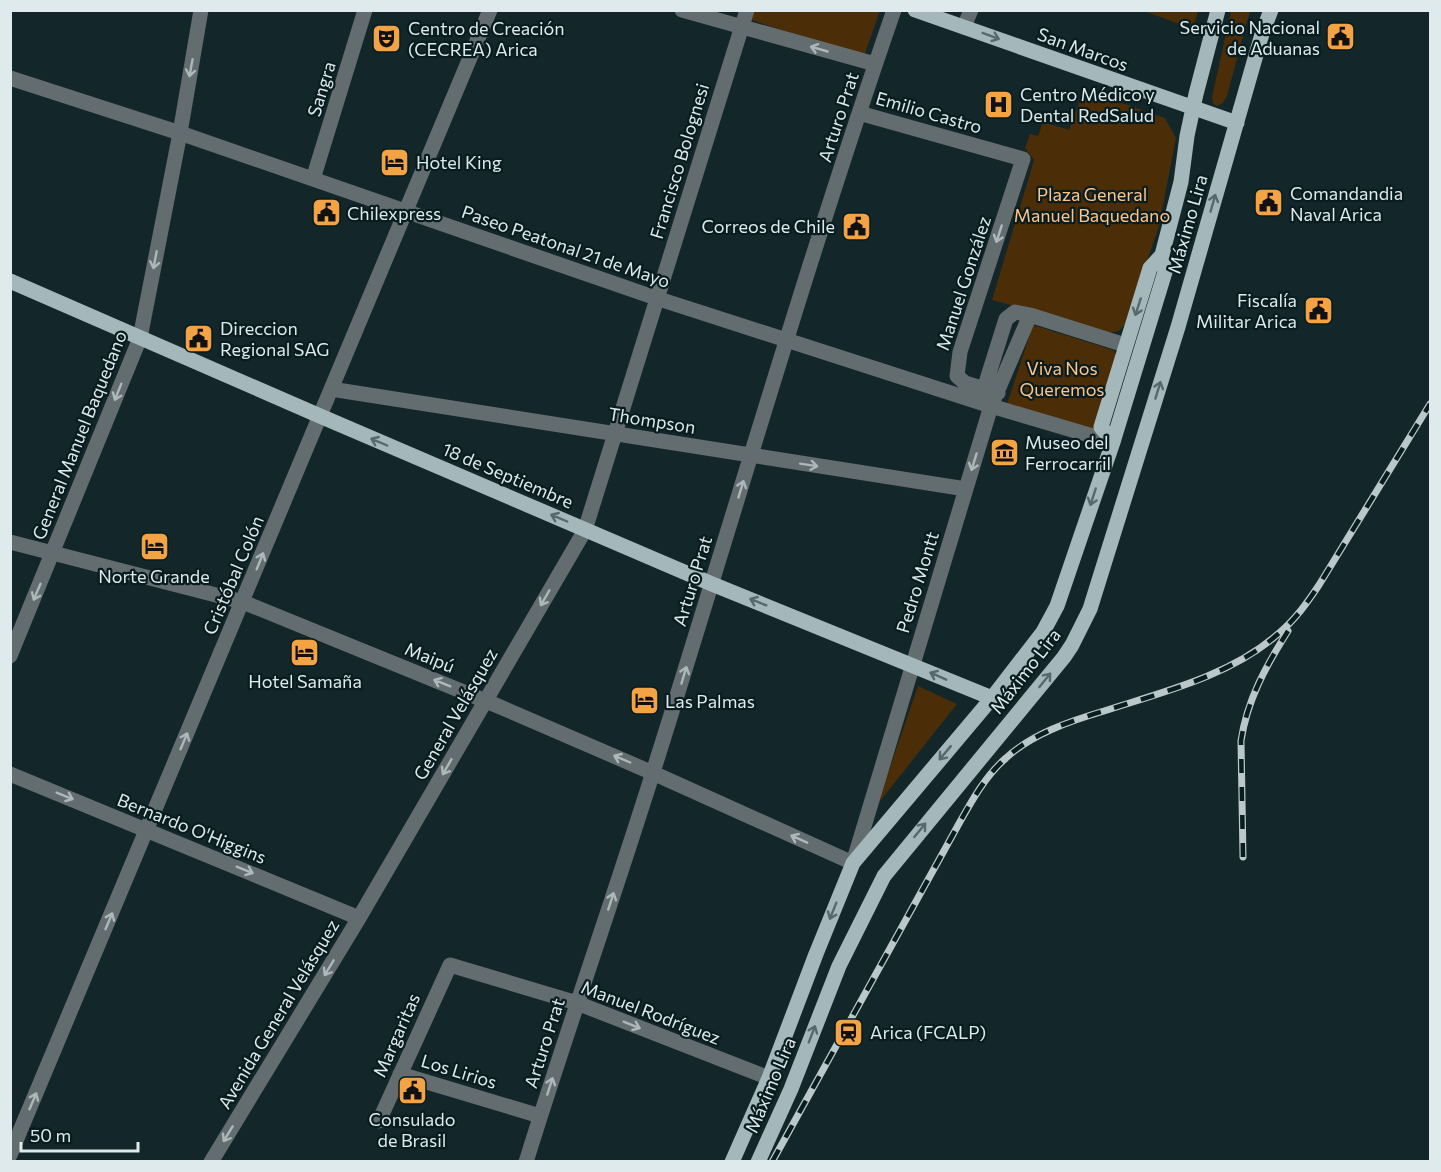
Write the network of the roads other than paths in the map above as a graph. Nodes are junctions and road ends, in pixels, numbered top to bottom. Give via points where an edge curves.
1 (201, 10) edge
2 (365, 10) edge
3 (490, 10) edge
4 (682, 10) edge
5 (747, 10) edge
6 (894, 10) edge
7 (915, 10) edge
8 (970, 10) edge
9 (1218, 10) edge
10 (1271, 10) edge
11 (741, 27) junction
12 (964, 27) junction
13 (875, 64) junction
14 (10, 78) edge
15 (1193, 109) junction
16 (859, 113) junction
17 (1237, 123) junction
18 (180, 133) junction
19 (1023, 159) joint
20 (313, 179) junction
21 (406, 211) junction
22 (1162, 255) junction
23 (10, 281) edge
24 (656, 298) junction
25 (140, 338) junction
26 (787, 340) junction
27 (1125, 345) junction
28 (331, 389) junction
29 (991, 396) junction
30 (320, 416) junction
31 (615, 434) junction
32 (1113, 442) junction
33 (751, 455) junction
34 (966, 489) junction
35 (585, 530) junction
36 (10, 542) edge
37 (53, 554) junction
38 (712, 584) junction
39 (243, 602) junction
40 (10, 656) edge
41 (913, 664) junction
42 (992, 698) junction
43 (485, 701) junction
44 (653, 773) junction
45 (10, 774) edge
46 (147, 830) junction
47 (853, 864) junction
48 (359, 918) junction
49 (450, 965) joint
50 (577, 1003) junction
51 (400, 1074) junction
52 (769, 1078) junction
53 (540, 1116) junction
54 (379, 1121) dead end
55 (10, 1155) edge
56 (211, 1161) edge
57 (526, 1161) edge
58 (732, 1161) edge
59 (758, 1161) edge

1 -> 18 street, General Manuel Baquedano
2 - 20 street, Sangra
3 - 21 street, Cristóbal Colón
4 - 11 street
5 - 11 street, Francisco Bolognesi
6 - 13 street, Arturo Prat
7 - 12 main road, San Marcos
8 - 12 street
9 - 15 main road
10 - 17 main road
13 -> 11 street
11 - 24 street, Francisco Bolognesi
12 -> 15 main road, San Marcos
13 - 16 street, Arturo Prat
14 - 18 street, Paseo Peatonal 21 de Mayo
15 - 17 main road, San Marcos
15 - 22 main road, Máximo Lira via 1181,182
16 - 19 street, Emilio Castro
16 - 26 street, Arturo Prat
59 -> 17 main road, Máximo Lira via 839,966 884,876 1064,657 1090,609
18 - 20 street, Paseo Peatonal 21 de Mayo
18 -> 25 street, General Manuel Baquedano
19 -> 29 street, Manuel González via 960,352 957,376
20 - 21 street, Paseo Peatonal 21 de Mayo
21 - 24 street, Paseo Peatonal 21 de Mayo
21 - 28 street, Cristóbal Colón
22 -> 27 main road, Máximo Lira via 1150,268
22 - 32 main road, Máximo Lira via 1165,272
23 - 25 main road, 18 de Septiembre
24 - 26 street, Paseo Peatonal 21 de Mayo
24 - 31 street, Francisco Bolognesi
25 - 30 main road, 18 de Septiembre
25 -> 37 street, General Manuel Baquedano
26 - 29 street, Paseo Peatonal 21 de Mayo
26 - 33 street, Arturo Prat
27 - 29 street, Pedro Montt via 1029,315
27 - 32 main road, Máximo Lira via 1101,427
28 - 30 street, Cristóbal Colón
28 - 31 street, Thompson
29 - 32 street, Paseo Peatonal 21 de Mayo
29 -> 34 street, Pedro Montt
35 -> 30 main road, 18 de Septiembre
39 -> 30 street, Cristóbal Colón
31 - 33 street, Thompson
31 - 35 street, Francisco Bolognesi
32 -> 42 main road, Máximo Lira via 1057,606 1043,632
33 -> 34 street, Thompson
38 -> 33 street, Arturo Prat
34 - 41 street, Pedro Montt
35 - 38 main road, 18 de Septiembre
35 -> 43 street, General Velásquez
36 - 37 street, Maipú
37 - 39 street, Maipú
37 -> 40 street, General Manuel Baquedano
41 -> 38 main road, 18 de Septiembre
44 -> 38 street, Arturo Prat
43 -> 39 street, Maipú
46 -> 39 street, Cristóbal Colón
42 -> 41 main road, 18 de Septiembre
41 - 47 street, Pedro Montt
42 -> 47 main road, Máximo Lira
44 -> 43 street, Maipú
43 -> 48 street, General Velásquez
47 -> 44 street, Maipú
50 -> 44 street, Arturo Prat
45 -> 46 street, Bernardo O'Higgins
46 -> 48 street, Bernardo O'Higgins
55 -> 46 street, Cristóbal Colón
47 -> 52 main road, Máximo Lira
48 -> 56 street, Avenida General Velásquez
49 - 50 street, Manuel Rodríguez
49 - 51 street, Margaritas
50 -> 52 street, Manuel Rodríguez
53 -> 50 street, Arturo Prat
51 - 53 street, Los Lirios
51 - 54 street, Margaritas
52 - 58 main road, Máximo Lira
53 - 57 street, Arturo Prat

